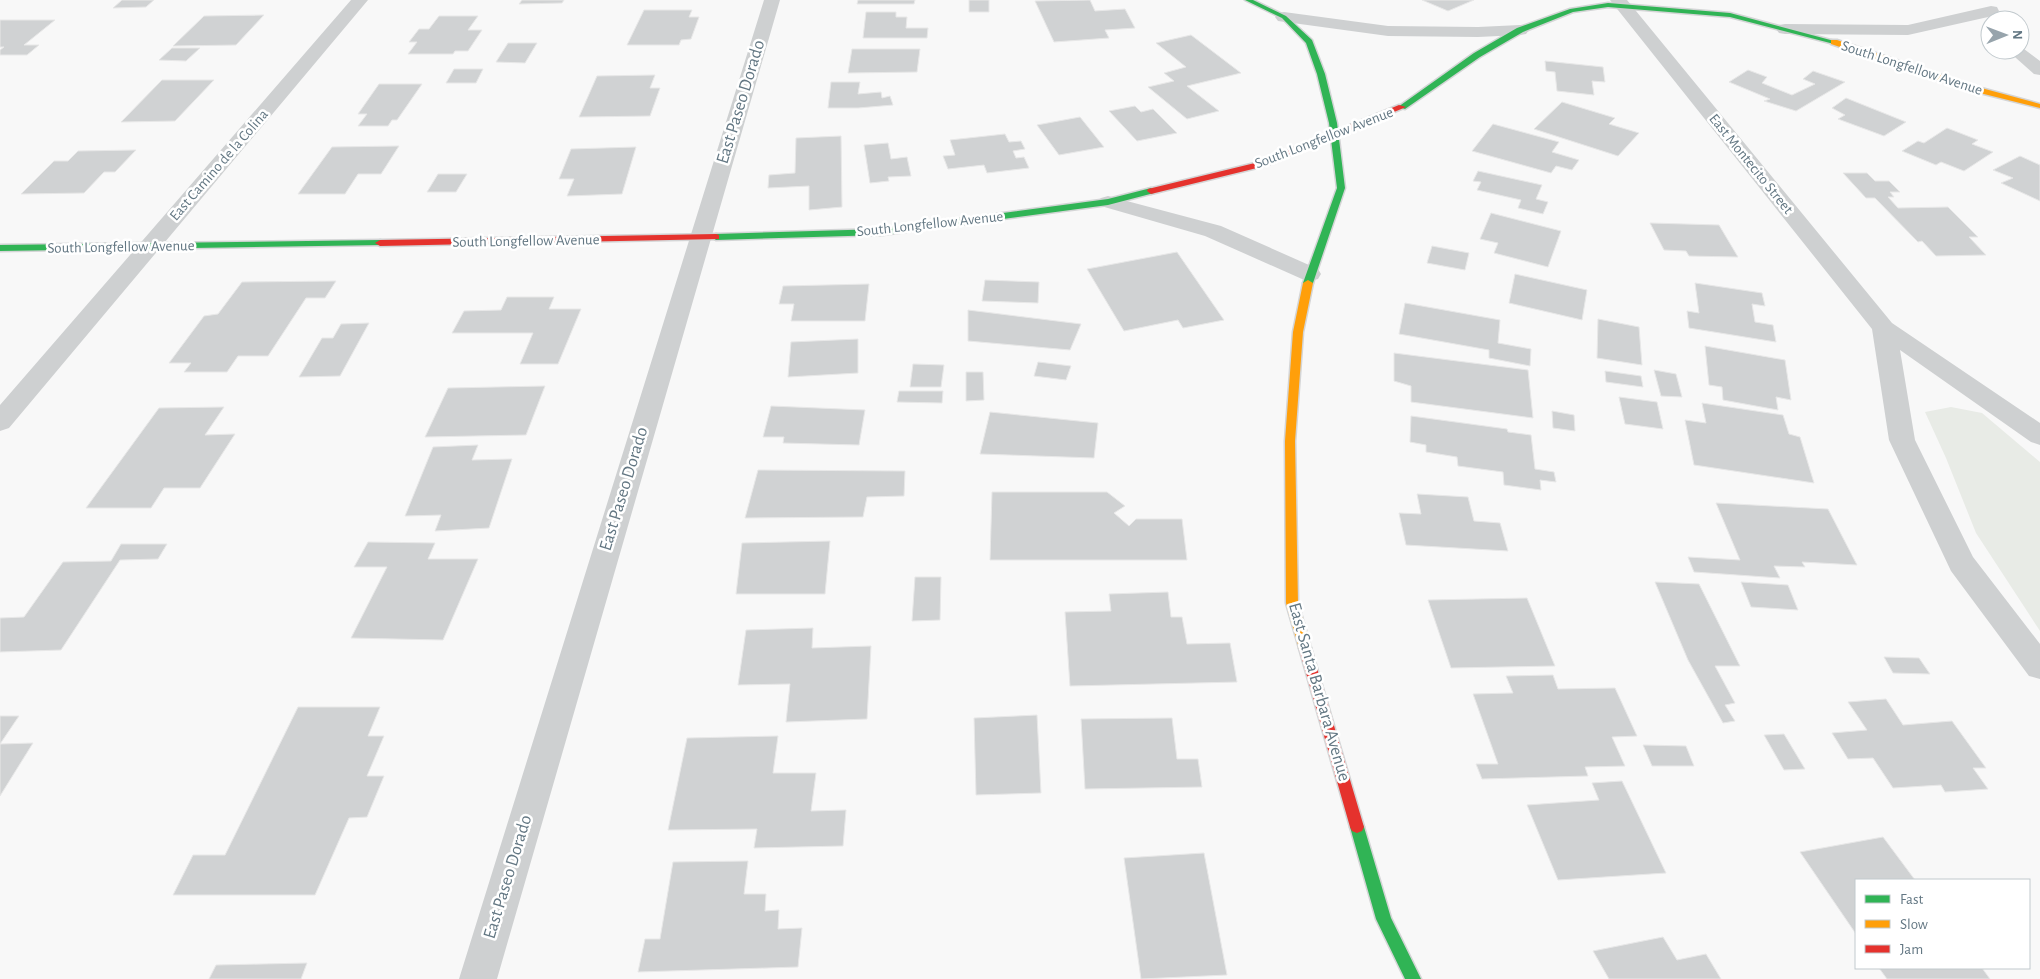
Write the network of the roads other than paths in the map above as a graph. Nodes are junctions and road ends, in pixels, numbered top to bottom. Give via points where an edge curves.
1 (360, 0) edge
2 (772, 0) edge
3 (1248, 0) edge
4 (1620, 3) edge
5 (1980, 13) edge
6 (1284, 17) junction
7 (1785, 29) junction
8 (1520, 30) junction
9 (2028, 60) edge
10 (2040, 70) edge
11 (2040, 106) edge
12 (1335, 135) junction
13 (1108, 202) junction
14 (700, 238) junction
15 (150, 247) junction
16 (0, 248) edge
17 (1310, 274) junction
18 (1884, 328) junction
19 (0, 422) edge
20 (2040, 436) edge
21 (2040, 667) edge
22 (478, 979) edge
23 (1413, 979) edge

1 - 15 street, East Camino de la Colina
2 - 14 street, East Paseo Dorado
3 - 6 street, East Santa Barbara Avenue
4 - 7 street, South Longfellow Avenue via 1730,15
4 - 8 street, South Longfellow Avenue via 1572,10
4 - 18 street, East Montecito Street
5 - 7 street, South Longfellow Avenue via 1908,30
6 - 8 street, East Santa Barbara Avenue via 1388,31
6 - 12 street, East Santa Barbara Avenue via 1309,42 1321,74
7 - 11 street, South Longfellow Avenue via 1825,39 1971,88
8 - 12 street, South Longfellow Avenue via 1477,55 1397,111
9 - 10 street
12 - 13 street, South Longfellow Avenue via 1262,164
12 - 17 street, East Santa Barbara Avenue via 1341,188
13 - 14 street, South Longfellow Avenue via 882,232
13 - 17 street via 1213,231
14 - 15 street, South Longfellow Avenue
14 - 22 street, East Paseo Dorado
15 - 16 street, South Longfellow Avenue
15 - 19 street, East Camino de la Colina
17 - 23 street, East Santa Barbara Avenue via 1298,332 1290,441 1292,603 1384,919
18 - 20 street, East Montecito Street
18 - 21 street via 1902,440 1961,563

